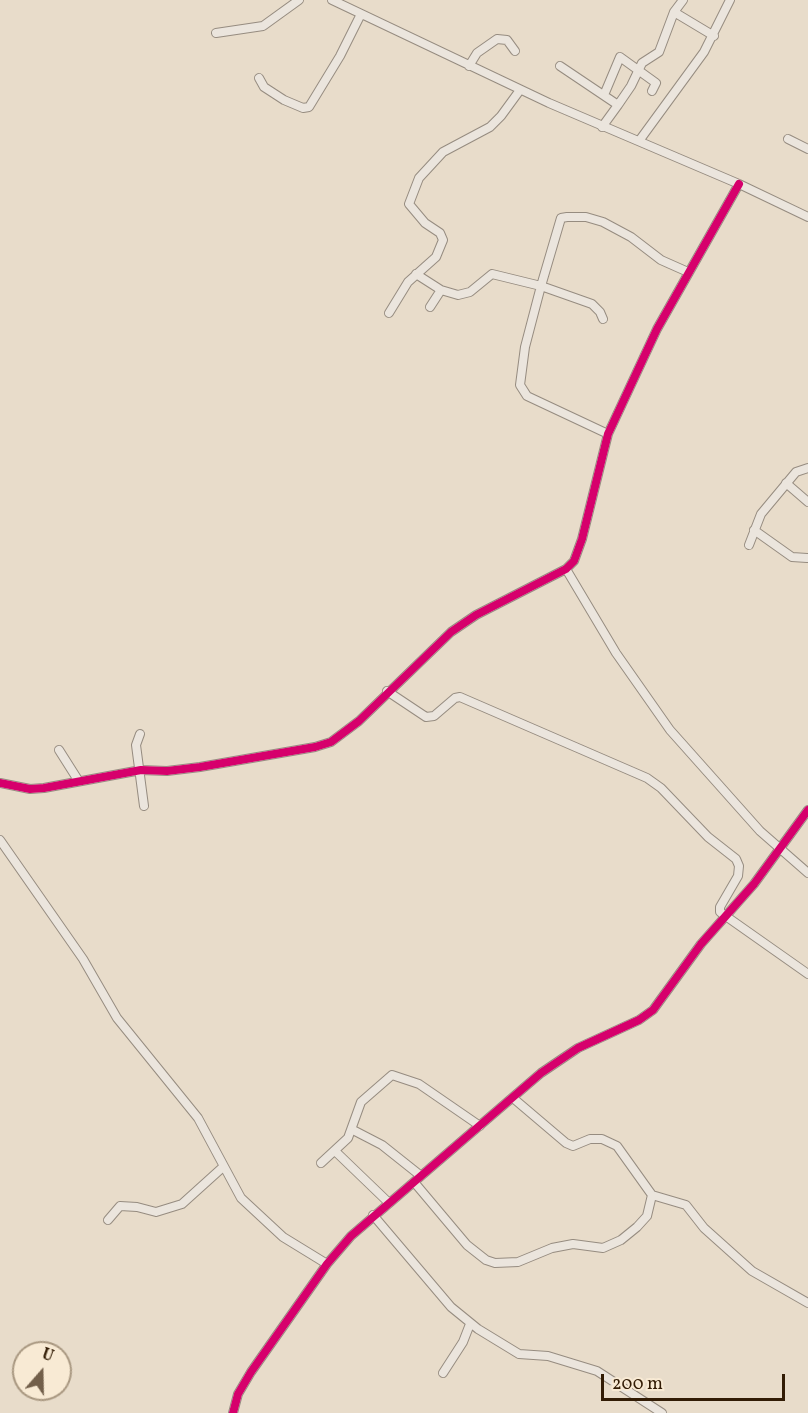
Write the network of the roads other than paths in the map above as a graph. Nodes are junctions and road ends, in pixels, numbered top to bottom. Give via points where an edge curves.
1 (299, 0) edge
2 (332, 0) edge
3 (683, 0) edge
4 (730, 0) edge
5 (674, 12) junction
6 (361, 14) junction
7 (216, 33) dead end
8 (714, 36) junction
9 (515, 51) dead end
10 (469, 66) junction
11 (560, 66) dead end
12 (639, 71) junction
13 (259, 78) dead end
14 (520, 90) junction
15 (652, 91) dead end
16 (604, 94) junction
17 (618, 105) junction
18 (602, 127) junction
19 (788, 139) dead end
20 (639, 141) junction
21 (808, 149) edge
22 (739, 184) junction
23 (808, 217) edge
24 (688, 272) junction
25 (416, 274) junction
26 (541, 286) junction
27 (441, 290) junction
28 (430, 307) dead end
29 (389, 313) dead end
30 (603, 319) dead end
31 (608, 434) junction
32 (808, 468) edge
33 (786, 483) junction
34 (808, 502) edge
35 (754, 530) junction
36 (749, 545) dead end
37 (807, 558) edge
38 (566, 569) junction
39 (387, 692) junction
40 (140, 734) dead end
41 (59, 750) dead end
42 (141, 770) junction
43 (78, 780) junction
44 (0, 783) edge
45 (144, 806) dead end
46 (808, 810) edge
47 (0, 840) edge
48 (779, 849) junction
49 (808, 873) edge
50 (726, 916) junction
51 (808, 974) edge
52 (513, 1098) junction
53 (480, 1126) junction
54 (353, 1130) junction
55 (335, 1151) junction
56 (321, 1163) dead end
57 (223, 1167) junction
58 (421, 1176) junction
59 (414, 1182) junction
60 (652, 1195) junction
61 (388, 1202) junction
62 (373, 1215) junction
63 (108, 1220) dead end
64 (327, 1264) junction
65 (808, 1304) edge
66 (470, 1324) junction
67 (443, 1373) dead end
68 (233, 1413) edge
69 (662, 1413) edge

1 - 7 street via 262,26
2 - 6 street
3 - 5 street
4 - 8 street
5 - 8 street
5 - 12 street via 659,52 642,63
6 - 10 street
6 - 13 street via 309,107 284,100 264,87
8 - 20 street
9 - 10 street via 507,40 497,39 477,52
10 - 14 street
11 - 16 street
12 - 15 street via 656,83
12 - 16 street via 624,58 618,58
12 - 17 street
14 - 18 street
14 - 25 street via 490,127 443,152 419,178 409,204 443,240 436,257
16 - 17 street
17 - 18 street
18 - 20 street
19 - 21 street
20 - 22 street
22 - 23 street
22 - 24 street
24 - 26 street via 661,260 632,237 603,222 586,217 561,218
24 - 31 street
25 - 27 street
25 - 29 street
26 - 27 street via 492,274 464,295
26 - 30 street via 592,304
26 - 31 street via 525,347 521,390
27 - 28 street
31 - 38 street via 582,539 574,561
32 - 33 street via 796,472
33 - 34 street
33 - 35 street
35 - 36 street
35 - 37 street via 792,557
38 - 39 street via 468,621 432,648
38 - 48 street via 616,653 670,730
39 - 42 street via 344,734 315,747 187,768
39 - 50 street via 426,717 434,716 460,697 647,778 736,859 738,876 719,910
40 - 42 street via 136,745
41 - 43 street
42 - 43 street
42 - 45 street
43 - 44 street via 30,789
46 - 48 street
47 - 57 street via 83,959 117,1018 185,1099
48 - 49 street
48 - 50 street
50 - 51 street
50 - 52 street via 653,1010 564,1056
52 - 53 street
52 - 60 street via 566,1143 573,1146 602,1139 617,1146
53 - 54 street via 419,1084 395,1075 361,1102
53 - 58 street
54 - 55 street
54 - 58 street via 382,1145
55 - 56 street
55 - 61 street
57 - 63 street via 182,1204 156,1212 120,1206
57 - 64 street via 249,1208 283,1237
58 - 59 street
59 - 60 street via 474,1251 486,1260 504,1264 565,1245 611,1246 647,1216
59 - 61 street
60 - 65 street via 686,1205 704,1228 752,1271
61 - 62 street
62 - 64 street
62 - 66 street
64 - 68 street via 243,1385
66 - 67 street
66 - 69 street via 519,1354 548,1356 597,1371

